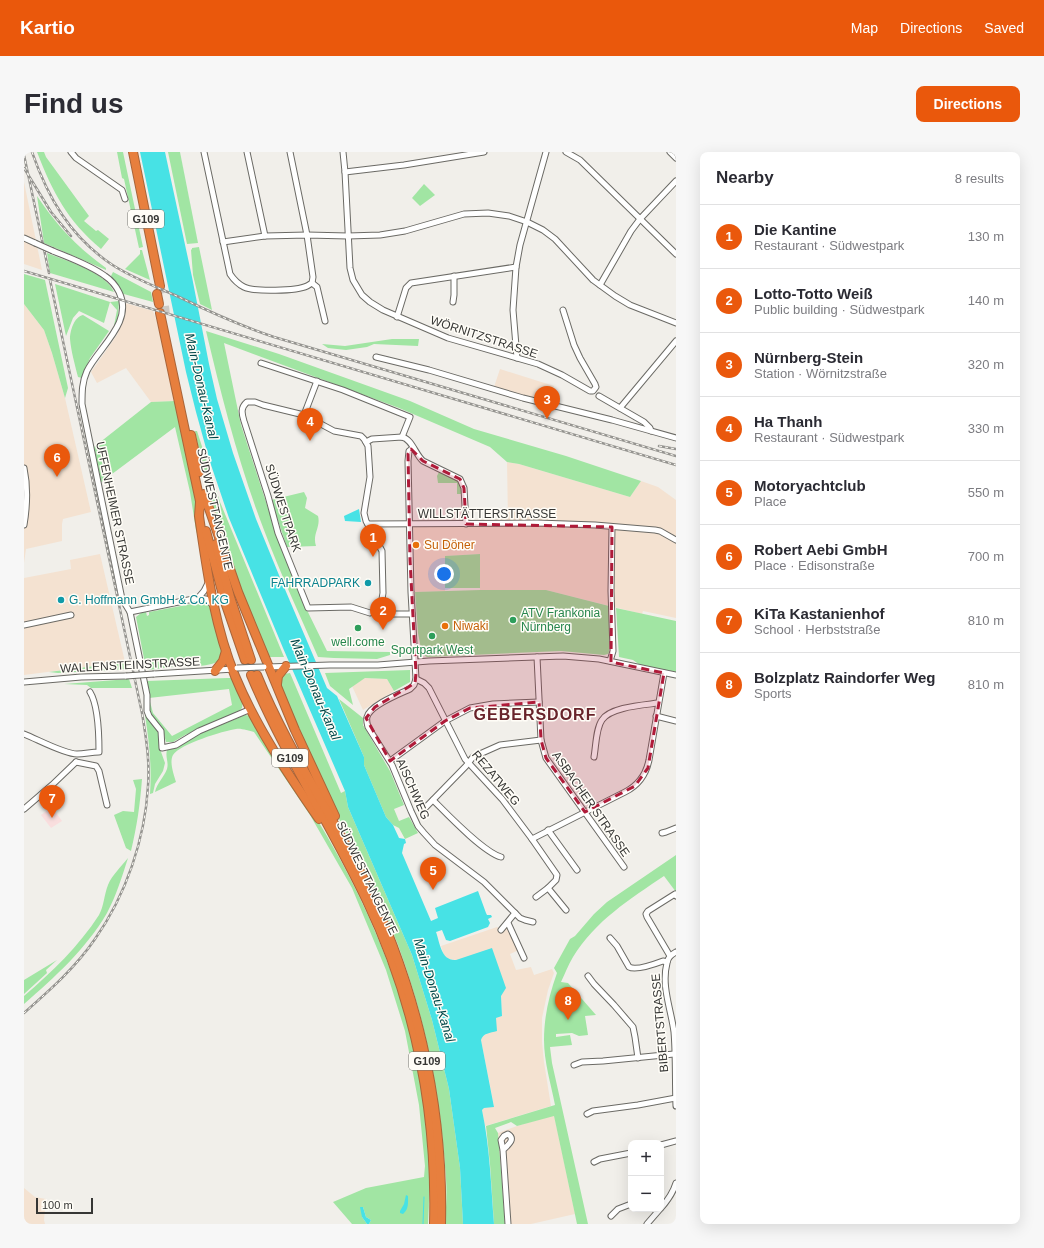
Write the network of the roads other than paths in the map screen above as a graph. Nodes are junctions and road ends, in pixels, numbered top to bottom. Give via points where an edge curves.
1 (72, 152) edge
2 (127, 152) edge
3 (133, 152) edge
4 (204, 152) edge
5 (247, 152) edge
6 (290, 152) edge
7 (343, 152) edge
8 (484, 152) edge
9 (546, 152) edge
10 (566, 152) edge
11 (670, 152) edge
12 (676, 158) edge
13 (345, 172) junction
14 (676, 181) edge
15 (125, 199) dead end
16 (640, 219) junction
17 (527, 222) junction
18 (307, 235) junction
19 (264, 236) junction
20 (348, 236) junction
21 (24, 238) edge
22 (223, 242) junction
23 (676, 254) edge
24 (516, 268) junction
25 (454, 276) junction
26 (312, 282) junction
27 (600, 285) junction
28 (453, 302) dead end
29 (563, 310) dead end
30 (397, 317) junction
31 (325, 321) dead end
32 (676, 323) edge
33 (676, 341) edge
34 (376, 357) dead end
35 (517, 358) junction
36 (261, 363) dead end
37 (317, 381) junction
38 (599, 396) dead end
39 (620, 408) junction
40 (304, 415) junction
41 (651, 431) junction
42 (402, 437) junction
43 (676, 438) edge
44 (366, 442) junction
45 (413, 448) junction
46 (24, 468) edge
47 (204, 494) junction
48 (200, 502) junction
49 (368, 524) junction
50 (466, 524) junction
51 (24, 525) edge
52 (409, 525) junction
53 (612, 527) junction
54 (676, 540) edge
55 (209, 580) junction
56 (198, 598) junction
57 (214, 607) junction
58 (378, 608) junction
59 (130, 612) junction
60 (412, 614) junction
61 (71, 615) dead end
62 (24, 625) edge
63 (226, 650) junction
64 (537, 656) junction
65 (416, 662) junction
66 (610, 662) junction
67 (266, 667) junction
68 (283, 667) junction
69 (235, 669) junction
70 (215, 671) junction
71 (664, 673) junction
72 (676, 675) edge
73 (416, 679) junction
74 (24, 682) edge
75 (277, 685) junction
76 (90, 692) dead end
77 (539, 702) junction
78 (658, 703) junction
79 (251, 709) junction
80 (656, 716) junction
81 (445, 721) junction
82 (676, 722) edge
83 (24, 734) edge
84 (541, 740) junction
85 (77, 754) junction
86 (594, 756) dead end
87 (390, 760) junction
88 (76, 762) junction
89 (468, 763) junction
90 (433, 800) junction
91 (107, 805) dead end
92 (426, 807) dead end
93 (24, 809) edge
94 (585, 812) junction
95 (676, 828) edge
96 (548, 830) junction
97 (662, 832) dead end
98 (335, 838) junction
99 (532, 839) junction
100 (501, 856) dead end
101 (352, 857) junction
102 (624, 867) dead end
103 (577, 870) dead end
104 (548, 888) junction
105 (676, 896) edge
106 (536, 897) dead end
107 (566, 910) dead end
108 (515, 913) junction
109 (533, 922) dead end
110 (508, 923) junction
111 (501, 930) dead end
112 (610, 938) dead end
113 (676, 952) edge
114 (670, 956) junction
115 (524, 958) dead end
116 (667, 962) junction
117 (588, 976) dead end
118 (674, 1054) junction
119 (638, 1058) junction
120 (574, 1065) dead end
121 (676, 1098) edge
122 (676, 1106) edge
123 (587, 1114) dead end
124 (676, 1141) edge
125 (664, 1144) edge
126 (503, 1150) dead end
127 (628, 1154) edge
128 (594, 1162) dead end
129 (676, 1183) edge
130 (675, 1191) edge
131 (664, 1204) edge
132 (628, 1205) edge
133 (657, 1212) edge
134 (611, 1216) dead end
135 (434, 1224) edge
136 (441, 1224) edge
137 (508, 1224) edge
138 (648, 1224) edge

1 - 15 street via 76,158 122,190
2 - 3 highway, G109 via 158,285
4 - 22 street
5 - 19 street
6 - 18 street
7 - 13 street, WÖRNITZSTRASSE
8 - 13 street via 409,165
9 - 17 street
10 - 16 street via 580,160
11 - 12 street
13 - 20 street, WÖRNITZSTRASSE
14 - 16 street
16 - 23 street
16 - 27 street
17 - 20 street via 488,213 464,214 405,231
17 - 24 street
17 - 27 street via 555,239
18 - 19 street
18 - 20 street
18 - 26 street
19 - 22 street
20 - 30 street, WÖRNITZSTRASSE via 350,268 357,288 370,302
21 - 59 street, UFFENHEIMER STRASSE, bridge via 95,269 116,287 122,300 119,324 87,372 82,391 82,404 122,599
22 - 26 street via 230,274 244,287 258,290 291,289 306,287
24 - 25 street
24 - 35 street via 513,310
25 - 28 street
25 - 30 street via 408,285
26 - 31 street via 317,287
27 - 32 street via 630,305
29 - 35 street, WÖRNITZSTRASSE via 574,345 595,384 594,391 550,369
30 - 35 street, WÖRNITZSTRASSE via 448,338
33 - 39 street
34 - 41 street
36 - 37 street
37 - 40 street
37 - 42 street via 410,417
38 - 39 street
39 - 41 street via 644,422
40 - 44 street, SÜDWESTPARK via 334,431 361,436
40 - 58 street, SÜDWESTPARK via 250,402 247,402 241,411 278,533 308,608 351,607 370,613
41 - 43 street
42 - 44 street via 372,439
42 - 45 street via 408,439
44 - 49 street via 370,477 364,513
45 - 50 street via 422,461 460,479 464,488
45 - 52 street via 408,454
46 - 51 street
47 - 48 highway, SÜDWESTTANGENTE via 248,660 224,599
47 - 48 highway, SÜDWESTTANGENTE via 162,305
47 - 67 highway
48 - 55 highway via 199,516
49 - 52 street
49 - 58 street via 382,551 384,593
50 - 52 street, WILLSTÄTTERSTRASSE
50 - 53 street, WILLSTÄTTERSTRASSE via 538,523
52 - 60 street, WILLSTÄTTERSTRASSE
53 - 54 street, WILLSTÄTTERSTRASSE via 660,531
53 - 66 street via 613,651
55 - 56 street, SÜDWESTTANGENTE
55 - 57 highway
56 - 57 street via 206,599
56 - 59 street
57 - 63 highway
58 - 60 street, SÜDWESTPARK via 392,614
59 - 79 street, UFFENHEIMER STRASSE via 147,695 147,711 161,731 162,748
60 - 65 street, WILLSTÄTTERSTRASSE
61 - 62 street
63 - 69 highway
63 - 70 highway via 224,659
64 - 65 street, WALLENSTEINSTRASSE
64 - 66 street, WALLENSTEINSTRASSE via 579,657
64 - 77 street, ASBACHER STRASSE
65 - 68 street, WALLENSTEINSTRASSE
65 - 73 street
66 - 71 street, WALLENSTEINSTRASSE
67 - 68 street, WALLENSTEINSTRASSE
67 - 69 street, WALLENSTEINSTRASSE, bridge
67 - 75 highway
68 - 75 highway
69 - 70 street, WALLENSTEINSTRASSE
69 - 79 highway
70 - 74 street, WALLENSTEINSTRASSE, bridge
71 - 72 street, WALLENSTEINSTRASSE
71 - 78 street
73 - 81 street, REZATWEG via 429,688
73 - 87 street, AISCHWEG via 413,686 375,707 366,718 368,726
75 - 101 highway
76 - 85 street via 95,704 99,752
77 - 81 street via 476,706
77 - 84 street, ASBACHER STRASSE
78 - 80 street
78 - 86 street via 615,710 605,716 599,728
79 - 98 highway via 314,812
80 - 82 street
80 - 94 street via 648,768 641,780 631,789
81 - 87 street
81 - 89 street, REZATWEG
83 - 85 street via 66,752
84 - 89 street via 500,744 473,757
84 - 94 street, ASBACHER STRASSE via 546,758
85 - 88 street
87 - 108 street, AISCHWEG via 418,826 432,842 484,882
88 - 91 street via 96,766
88 - 93 street
89 - 90 street
89 - 99 street, REZATWEG via 499,796
90 - 92 street
90 - 100 street via 468,834 495,855
94 - 96 street
94 - 102 street, ASBACHER STRASSE
95 - 97 street
96 - 99 street
96 - 103 street
98 - 101 highway, SÜDWESTTANGENTE / G109 via 264,706 254,675
98 - 135 highway, SÜDWESTTANGENTE / G109 via 381,932 402,988 415,1035 431,1130 435,1184
99 - 104 street, REZATWEG via 557,875 556,880
101 - 136 highway, SÜDWESTTANGENTE / G109 via 394,947 422,1040 437,1129
104 - 106 street, REZATWEG
104 - 107 street
105 - 114 street via 675,894 646,914
108 - 109 street, AISCHWEG
108 - 110 street
110 - 111 street
110 - 115 street
112 - 116 street, BIBERTSTRASSE via 632,969
113 - 114 street, BIBERTSTRASSE
114 - 116 street, BIBERTSTRASSE
116 - 118 street, BIBERTSTRASSE via 666,991 674,1032
117 - 119 street via 633,1027
118 - 119 street
118 - 121 street, BIBERTSTRASSE
119 - 120 street via 582,1062
121 - 122 street, BIBERTSTRASSE
121 - 123 street
124 - 125 street
126 - 137 street
127 - 128 street
129 - 130 street
130 - 131 street
132 - 134 street via 618,1209
133 - 138 street

